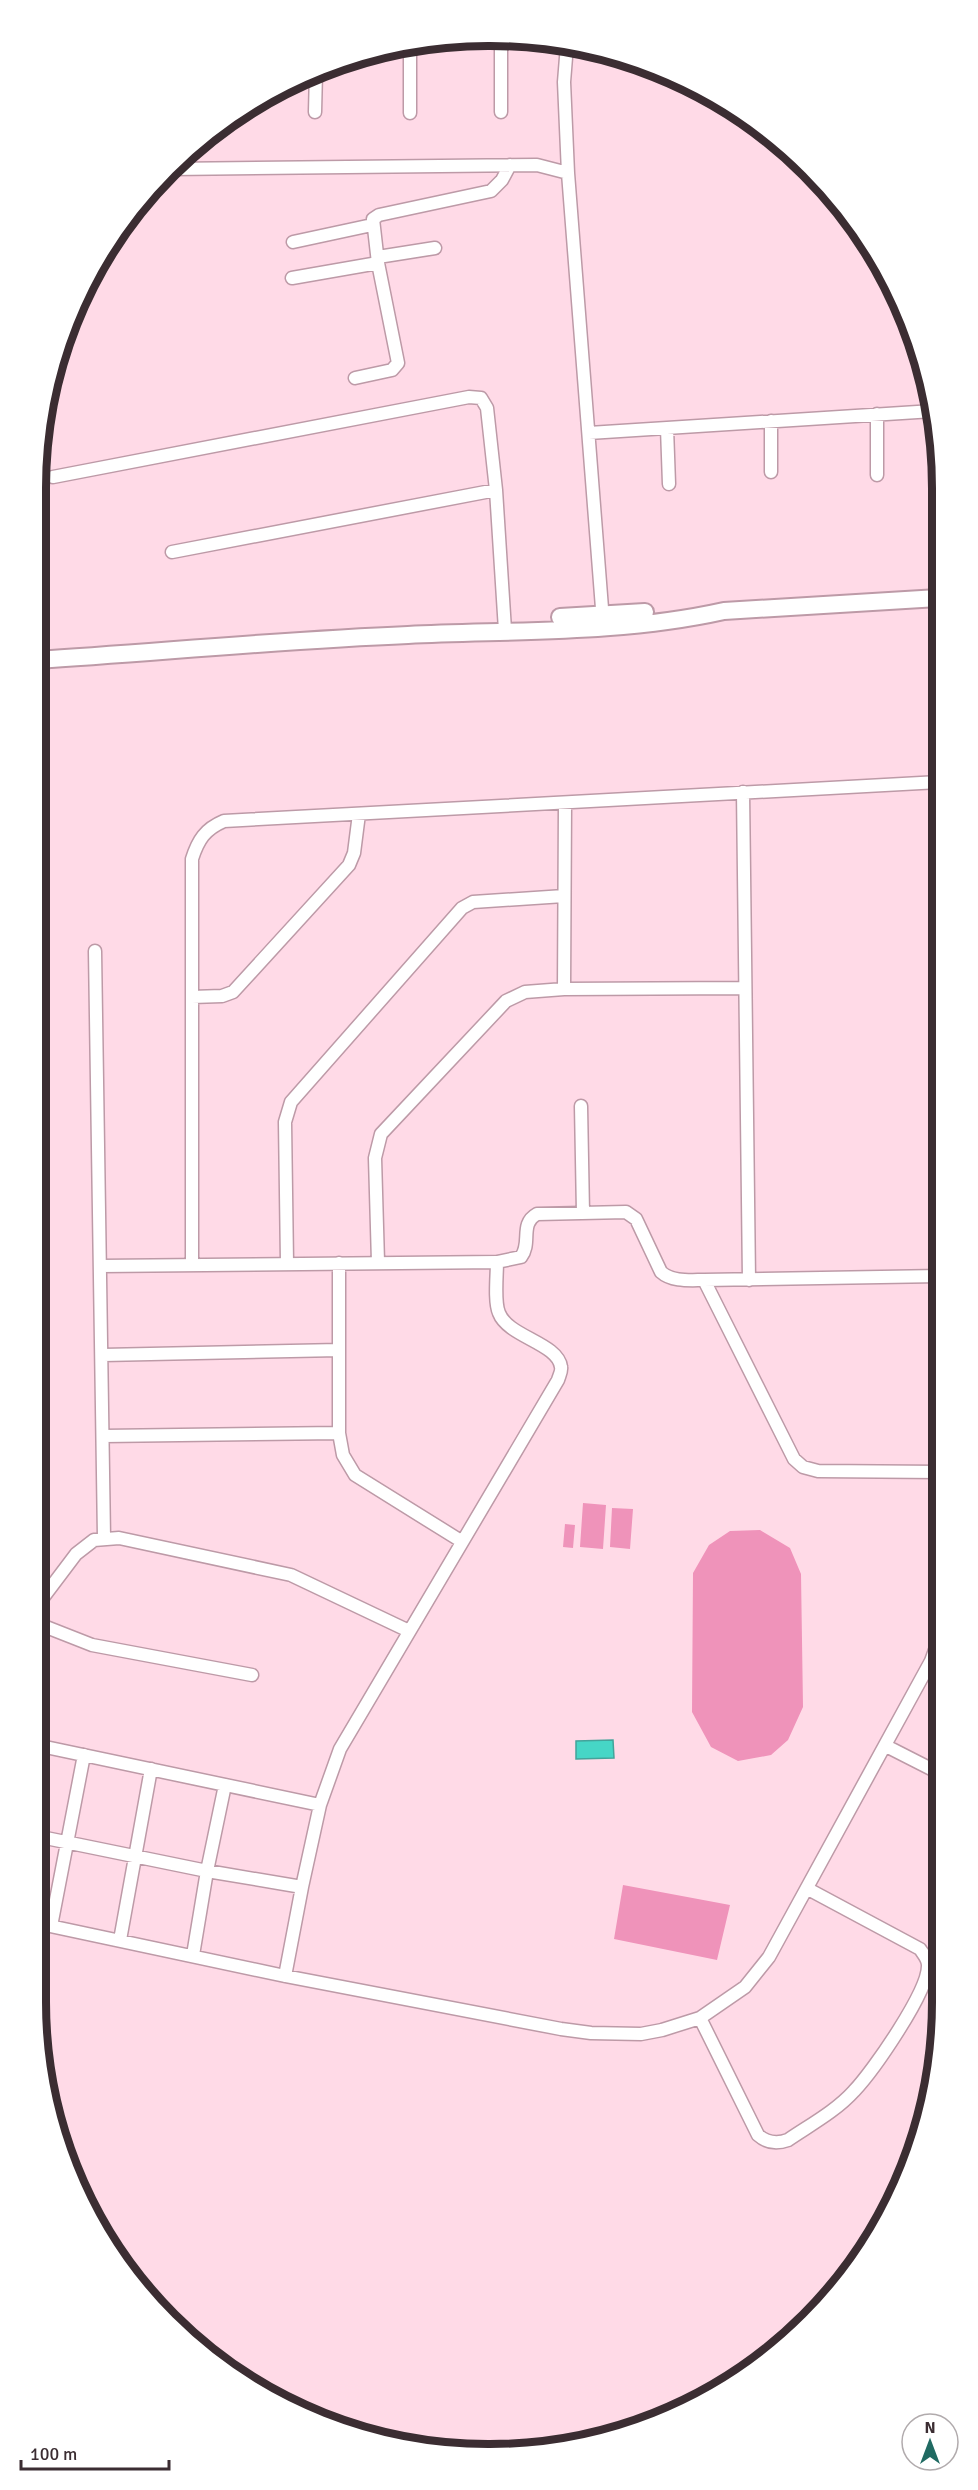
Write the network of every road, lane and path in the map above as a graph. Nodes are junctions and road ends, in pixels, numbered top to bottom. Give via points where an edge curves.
1 (501, 46) edge
2 (566, 53) edge
3 (410, 54) edge
4 (316, 82) edge
5 (315, 112) dead end
6 (501, 112) dead end
7 (410, 114) dead end
8 (510, 165) junction
9 (182, 170) edge
10 (568, 173) junction
11 (372, 225) junction
12 (293, 242) dead end
13 (435, 248) dead end
14 (378, 260) junction
15 (292, 278) dead end
16 (355, 378) dead end
17 (925, 411) edge
18 (877, 414) junction
19 (771, 421) junction
20 (667, 428) junction
21 (589, 432) junction
22 (771, 472) dead end
23 (877, 475) dead end
24 (53, 477) dead end
25 (669, 484) dead end
26 (496, 490) junction
27 (172, 552) dead end
28 (932, 598) edge
29 (603, 621) junction
30 (505, 625) junction
31 (46, 648) edge
32 (46, 659) edge
33 (932, 782) edge
34 (743, 792) junction
35 (565, 804) junction
36 (359, 814) junction
37 (564, 896) junction
38 (95, 951) dead end
39 (744, 988) junction
40 (564, 989) junction
41 (192, 997) junction
42 (582, 1106) dead end
43 (583, 1214) junction
44 (378, 1262) junction
45 (497, 1262) junction
46 (286, 1263) junction
47 (339, 1263) junction
48 (192, 1265) junction
49 (101, 1266) junction
50 (932, 1276) edge
51 (704, 1280) junction
52 (749, 1280) junction
53 (339, 1350) junction
54 (103, 1355) junction
55 (339, 1433) junction
56 (104, 1436) junction
57 (932, 1472) edge
58 (104, 1538) junction
59 (461, 1541) junction
60 (46, 1594) edge
61 (46, 1627) edge
62 (410, 1631) junction
63 (932, 1658) edge
64 (252, 1675) dead end
65 (885, 1746) junction
66 (46, 1747) edge
67 (84, 1755) junction
68 (151, 1769) junction
69 (932, 1770) edge
70 (225, 1785) junction
71 (320, 1805) junction
72 (46, 1838) edge
73 (68, 1843) junction
74 (135, 1857) junction
75 (207, 1871) junction
76 (302, 1887) junction
77 (808, 1889) junction
78 (46, 1925) edge
79 (51, 1926) junction
80 (120, 1940) junction
81 (193, 1955) junction
82 (285, 1976) junction
83 (700, 2018) junction

1 - 6 street
2 - 10 street
3 - 7 street
4 - 5 street
8 - 9 street
8 - 10 street via 537,165
8 - 11 street via 491,191 379,215
10 - 21 street
11 - 12 street
11 - 14 street
13 - 14 street
14 - 15 street
14 - 16 street via 398,363 395,369
17 - 18 street
18 - 19 street
18 - 23 street
19 - 20 street
19 - 22 street
20 - 21 street
20 - 25 street
21 - 29 street
24 - 26 street via 472,396 486,403
26 - 27 street
26 - 30 street
28 - 29 main road via 724,611 682,619
29 - 30 main road
30 - 31 main road
30 - 32 main road
33 - 34 street
34 - 35 street
34 - 39 street
35 - 36 street
35 - 37 street
36 - 41 street via 349,865 233,992
36 - 41 street via 224,821 210,827 192,859
37 - 40 street
37 - 46 street via 472,903 462,908 291,1102 285,1122
38 - 49 street
39 - 40 street
39 - 52 street
40 - 44 street via 525,992 506,1001 381,1134 375,1158
41 - 48 street
42 - 43 street
43 - 45 street via 537,1214 529,1218 525,1252 521,1257
43 - 51 street via 632,1215 661,1272 667,1277
44 - 45 street
44 - 47 street
45 - 59 street via 498,1312 507,1325 553,1354 562,1368
46 - 47 street
46 - 48 street
47 - 53 street
48 - 49 street
49 - 54 street
50 - 52 street
51 - 52 street
51 - 57 street via 794,1459 803,1467 818,1471
53 - 54 street
53 - 55 street
54 - 56 street
55 - 56 street
55 - 59 street via 343,1455 355,1475
56 - 58 street
58 - 60 street via 94,1540 76,1554
58 - 62 street via 291,1575
59 - 62 street
61 - 64 street via 92,1645
62 - 71 street via 340,1749
63 - 65 street
65 - 69 street
65 - 77 street
66 - 67 street
67 - 68 street
67 - 73 street
68 - 70 street
68 - 74 street
70 - 71 street
70 - 75 street
71 - 76 street
72 - 73 street
73 - 74 street
73 - 79 street
74 - 75 street
74 - 80 street
75 - 76 street
75 - 81 street
76 - 82 street
77 - 83 street via 769,1958 746,1987
77 - 83 street via 920,1949 928,1965 925,1982 890,2044 854,2092 788,2140 780,2143 763,2139
78 - 79 street
79 - 80 street
80 - 81 street
81 - 82 street
82 - 83 street via 591,2033 641,2034

